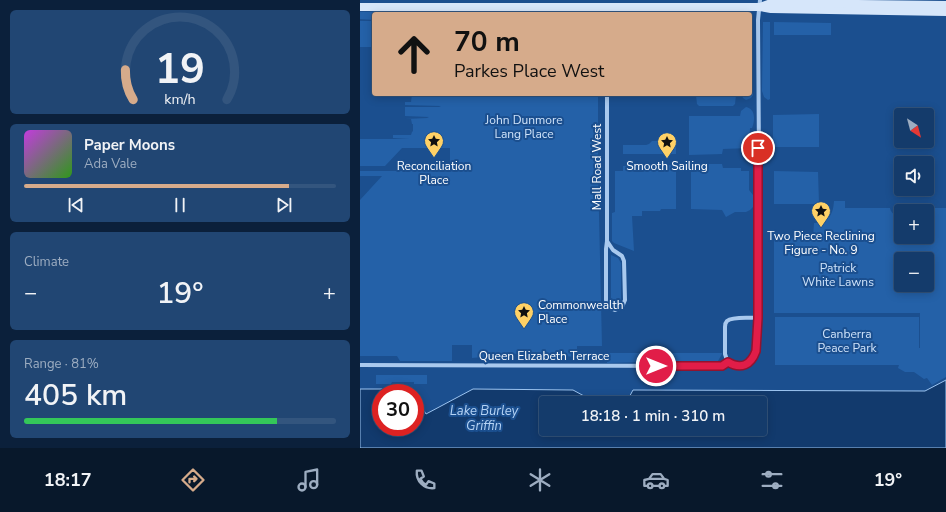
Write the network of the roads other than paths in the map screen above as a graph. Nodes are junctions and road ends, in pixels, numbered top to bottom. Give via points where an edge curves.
1 (760, 3) edge
2 (946, 5) edge
3 (360, 6) edge
4 (607, 10) edge
5 (946, 12) edge
6 (607, 96) edge
7 (607, 241) junction
8 (758, 318) junction
9 (728, 362) junction
10 (360, 365) edge

1 - 2 main road
1 - 4 main road
1 - 5 main road via 771,9
1 - 8 street
3 - 4 main road
6 - 7 street, Mall Road West
7 - 7 street, Mall Road West via 624,261 625,300 622,307 616,310 609,308 606,301
8 - 9 street, Queen Elizabeth Terrace via 755,356 740,366
8 - 9 street via 733,318 728,321 725,327 725,354
9 - 10 street, Queen Elizabeth Terrace via 722,366

